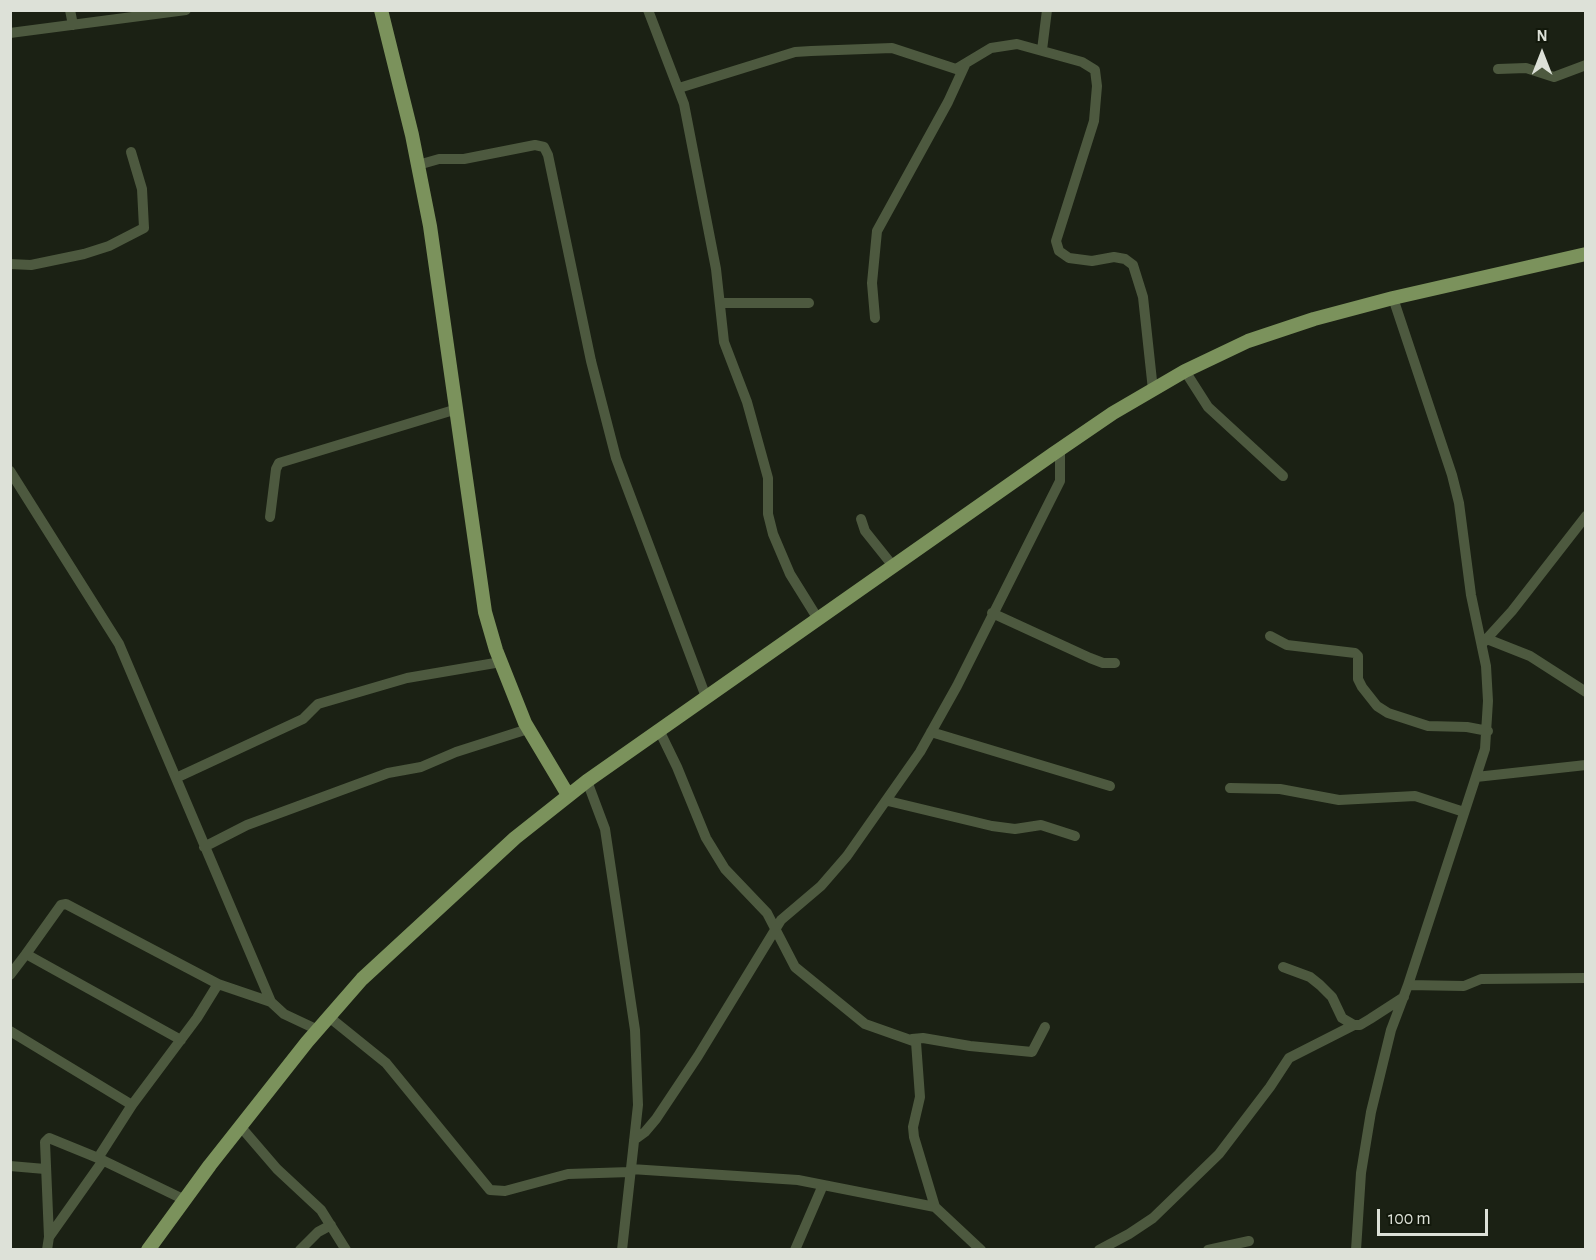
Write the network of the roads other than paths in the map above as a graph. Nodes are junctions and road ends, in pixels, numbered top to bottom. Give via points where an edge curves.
1 (70, 10) edge
2 (186, 10) edge
3 (381, 10) edge
4 (648, 10) edge
5 (1047, 10) edge
6 (73, 25) junction
7 (10, 33) edge
8 (1042, 50) junction
9 (966, 64) junction
10 (1586, 65) edge
11 (1498, 69) dead end
12 (680, 88) junction
13 (130, 152) dead end
14 (418, 165) junction
15 (1586, 254) edge
16 (10, 264) edge
17 (1393, 298) junction
18 (720, 303) junction
19 (808, 303) dead end
20 (875, 318) dead end
21 (1185, 371) junction
22 (1153, 390) junction
23 (458, 409) junction
24 (1060, 449) junction
25 (10, 471) edge
26 (1284, 476) dead end
27 (1586, 516) edge
28 (270, 517) dead end
29 (861, 519) dead end
30 (893, 567) junction
31 (992, 614) junction
32 (818, 619) junction
33 (1270, 636) dead end
34 (1484, 642) junction
35 (501, 662) junction
36 (1115, 663) dead end
37 (1586, 692) edge
38 (706, 697) junction
39 (528, 729) junction
40 (659, 730) junction
41 (1488, 731) junction
42 (931, 732) junction
43 (1586, 765) edge
44 (1476, 777) junction
45 (176, 778) junction
46 (587, 781) junction
47 (1110, 786) dead end
48 (1230, 788) dead end
49 (568, 795) junction
50 (888, 801) junction
51 (1464, 812) junction
52 (1075, 836) dead end
53 (204, 847) junction
54 (776, 928) junction
55 (26, 954) junction
56 (1284, 967) dead end
57 (10, 975) edge
58 (1586, 978) edge
59 (218, 984) junction
60 (1408, 985) junction
61 (1404, 997) junction
62 (271, 1002) junction
63 (329, 1017) junction
64 (1354, 1025) junction
65 (1045, 1027) dead end
66 (318, 1030) junction
67 (10, 1031) edge
68 (912, 1039) junction
69 (181, 1040) junction
70 (132, 1105) junction
71 (240, 1126) junction
72 (634, 1140) junction
73 (100, 1160) junction
74 (10, 1166) edge
75 (45, 1169) junction
76 (631, 1170) junction
77 (823, 1185) junction
78 (185, 1200) junction
79 (935, 1207) junction
80 (331, 1225) junction
81 (49, 1237) junction
82 (1250, 1241) dead end
83 (1102, 1249) edge
84 (47, 1250) edge
85 (148, 1250) edge
86 (300, 1250) edge
87 (346, 1250) edge
88 (622, 1250) edge
89 (795, 1250) edge
90 (981, 1250) edge
91 (1208, 1250) edge
92 (1356, 1250) edge

1 - 6 street
2 - 6 street
3 - 14 main road
4 - 12 street
5 - 8 street
6 - 7 street
8 - 9 street via 1004,44 979,53
8 - 22 street via 1095,70 1097,86 1094,120 1056,241 1059,251 1069,258 1092,261 1114,257 1133,265 1143,297
9 - 12 street via 952,69 892,48 795,52
9 - 20 street via 877,231 872,283
10 - 11 street via 1554,77 1526,68
12 - 18 street
13 - 16 street via 142,189 144,228 84,254 31,265
14 - 23 main road
14 - 38 street via 535,145 544,147 616,458
15 - 17 main road
17 - 21 main road via 1248,341
17 - 34 street via 1452,475
18 - 19 street
18 - 32 street via 724,342 747,402 768,478 768,514 773,534 790,574
21 - 22 main road
21 - 26 street via 1208,407
22 - 24 main road
23 - 28 street via 279,463
23 - 35 main road via 481,593
24 - 30 main road
24 - 31 street via 1060,481
25 - 45 street via 119,644
27 - 34 street
29 - 30 street via 865,531
30 - 32 main road
31 - 36 street via 1090,658
31 - 42 street
32 - 38 main road
33 - 41 street via 1287,645 1355,653 1362,687 1388,713 1428,726
34 - 37 street via 1530,656
34 - 41 street
35 - 39 main road
35 - 45 street via 407,678 318,704 303,719
38 - 40 main road
39 - 49 main road
39 - 53 street via 421,767 380,776 247,825
40 - 46 main road
40 - 54 street via 706,838 742,890 767,913
41 - 44 street
42 - 47 street
42 - 50 street
43 - 44 street
44 - 51 street
45 - 53 street
46 - 49 main road
46 - 72 street via 605,829 635,1030 638,1105
48 - 51 street via 1280,789 1339,800 1415,796
49 - 63 main road via 514,838 371,971
50 - 52 street via 999,827 1041,825
50 - 54 street via 847,856
51 - 60 street
53 - 62 street
54 - 68 street via 795,967 806,976 865,1024
54 - 72 street via 656,1119
55 - 57 street
55 - 59 street via 61,905 66,904
55 - 69 street
56 - 64 street via 1320,985 1332,997 1342,1018
58 - 60 street via 1481,979 1464,986
59 - 62 street
59 - 69 street
60 - 61 street
61 - 64 street
61 - 92 street via 1391,1030 1371,1112 1361,1173
62 - 66 street via 284,1014
63 - 66 main road
63 - 76 street via 386,1063 490,1190 505,1191 568,1174
64 - 83 street via 1289,1058 1219,1154 1153,1218
65 - 68 street via 1032,1052
66 - 71 main road
67 - 70 street
68 - 79 street via 917,1048 920,1084 914,1137
69 - 70 street
70 - 73 street
71 - 78 main road
71 - 80 street
72 - 76 street
73 - 75 street via 49,1138 45,1142
73 - 78 street
73 - 81 street
74 - 75 street
75 - 81 street
76 - 77 street via 766,1176
76 - 88 street
77 - 79 street
77 - 89 street
78 - 85 main road
79 - 90 street
80 - 86 street
80 - 87 street
81 - 84 street
82 - 91 street

